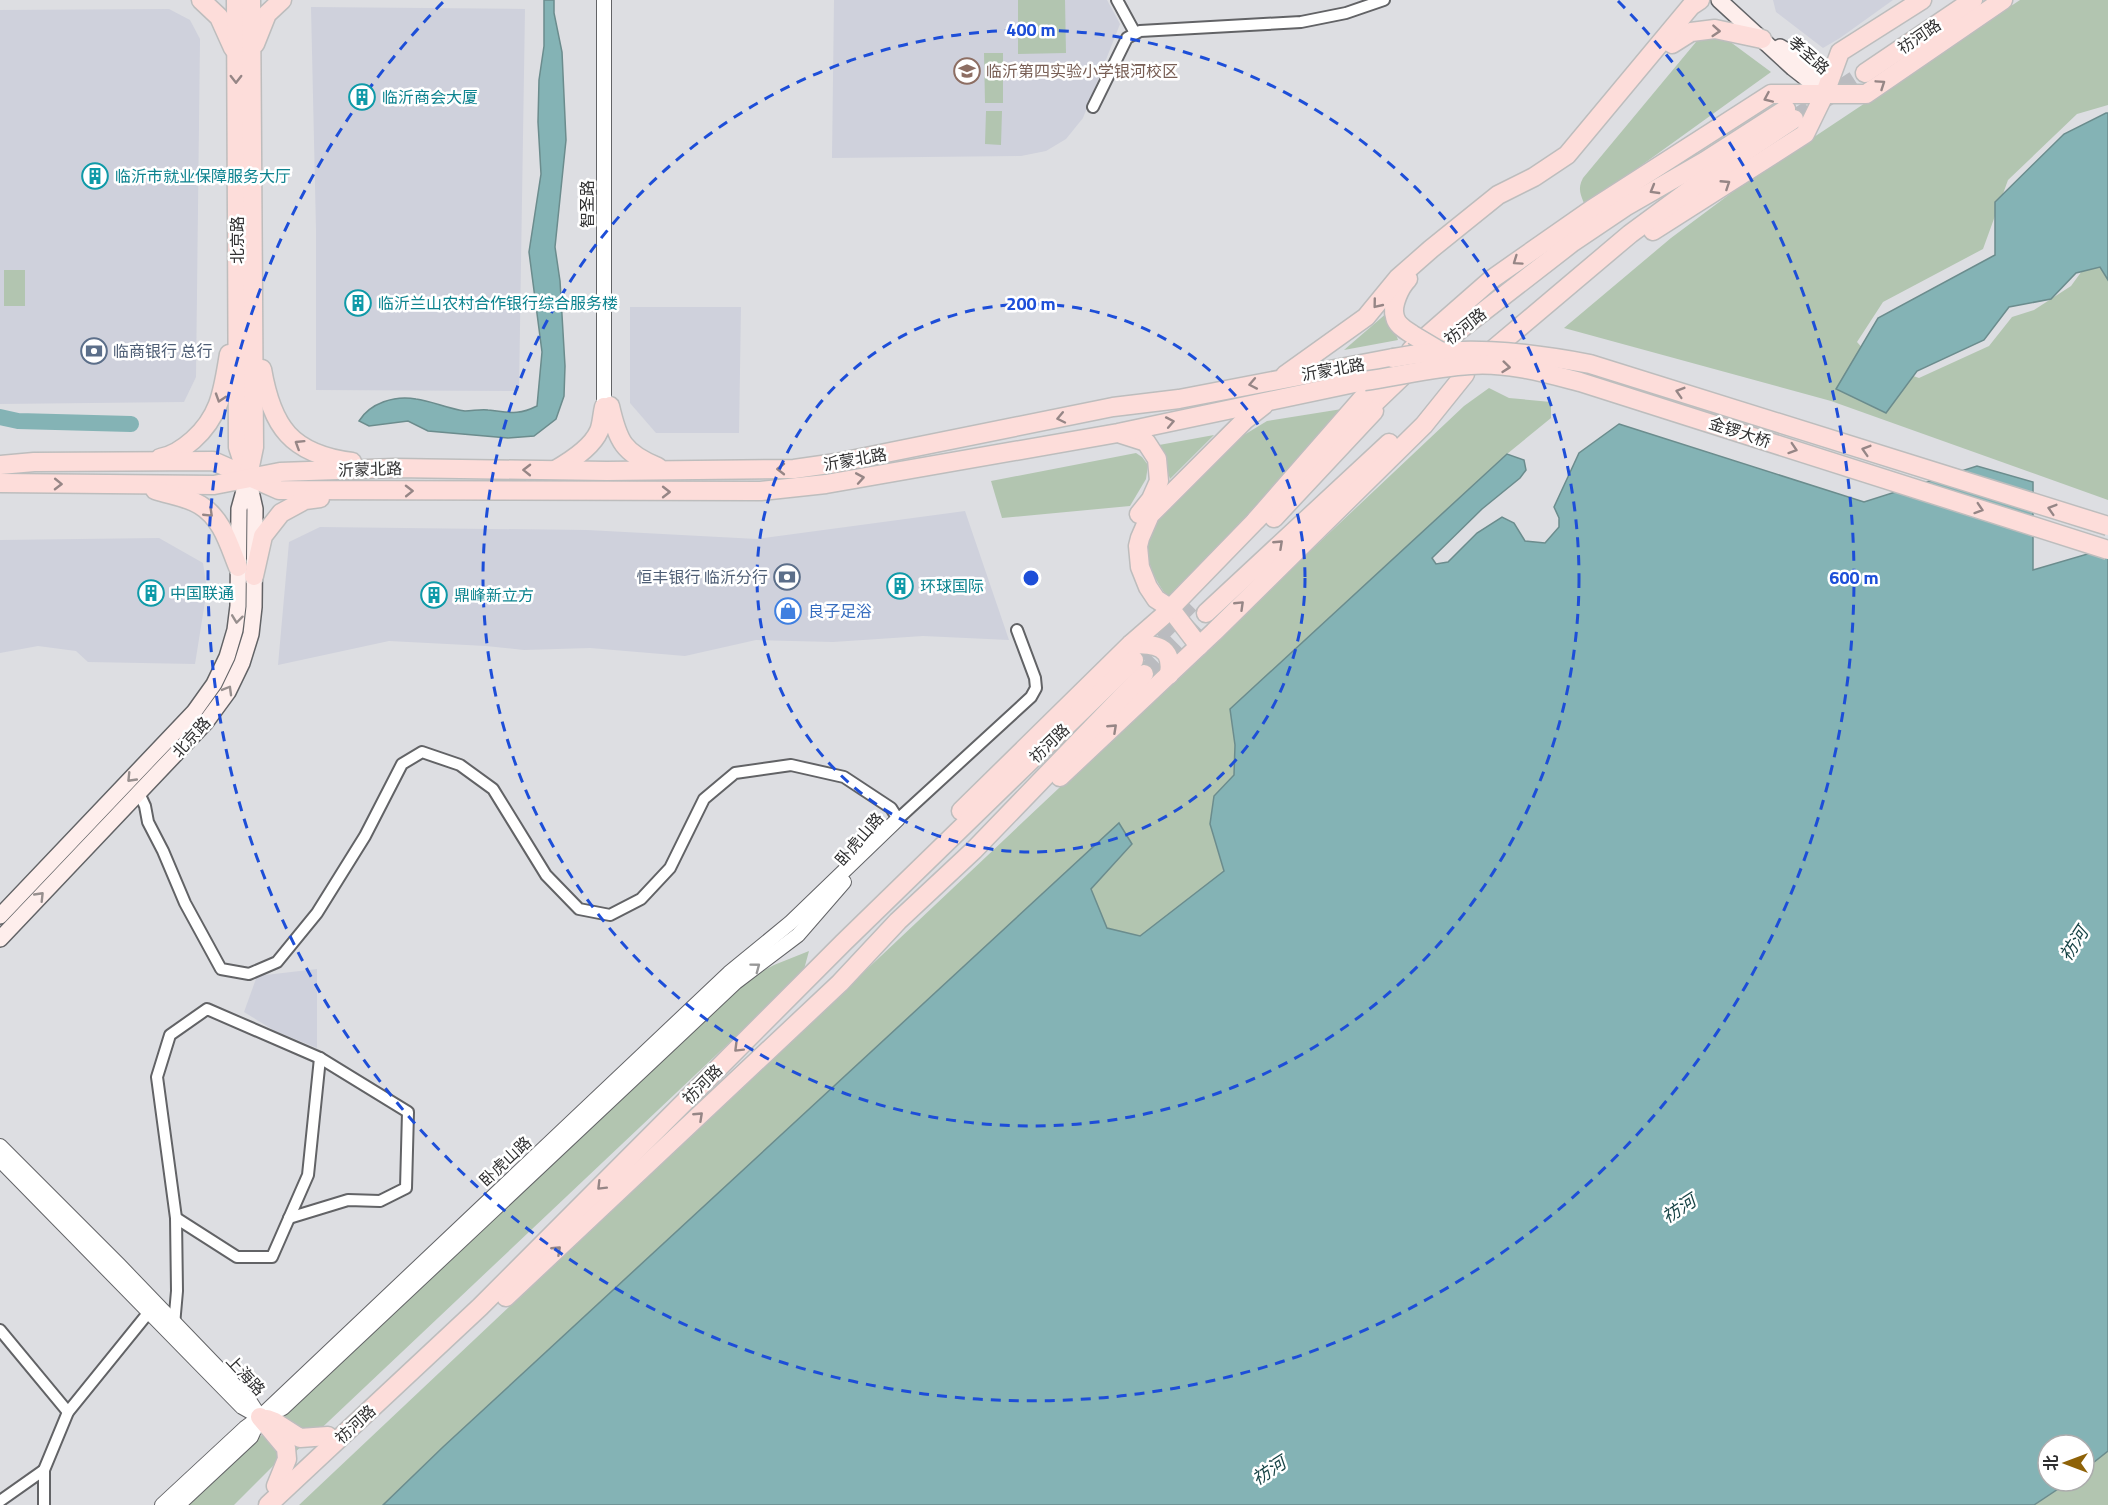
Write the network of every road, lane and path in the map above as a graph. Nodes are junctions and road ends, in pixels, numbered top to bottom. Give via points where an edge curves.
1 (201, 0) edge
2 (236, 0) edge
3 (251, 0) edge
4 (282, 0) edge
5 (604, 0) edge
6 (609, 0) edge
7 (1117, 0) edge
8 (1384, 0) edge
9 (1700, 0) edge
10 (1706, 0) edge
11 (1719, 0) edge
12 (1724, 0) edge
13 (1922, 0) edge
14 (1951, 0) edge
15 (1973, 0) edge
16 (2003, 0) edge
17 (1135, 33) junction
18 (1762, 39) junction
19 (1672, 44) junction
20 (244, 53) junction
21 (1826, 93) junction
22 (1093, 107) dead end
23 (1592, 209) junction
24 (1509, 291) junction
25 (237, 299) junction
26 (253, 313) junction
27 (1522, 324) junction
28 (1447, 350) junction
29 (1413, 366) junction
30 (1465, 374) junction
31 (1281, 378) junction
32 (1364, 381) joint
33 (1266, 403) junction
34 (607, 407) junction
35 (1118, 433) junction
36 (147, 461) junction
37 (0, 465) edge
38 (395, 468) junction
39 (555, 470) junction
40 (665, 470) junction
41 (248, 478) junction
42 (0, 483) edge
43 (136, 485) junction
44 (383, 491) junction
45 (1256, 520) junction
46 (2108, 526) edge
47 (2108, 550) edge
48 (246, 572) junction
49 (1166, 612) junction
50 (1017, 630) dead end
51 (1198, 646) junction
52 (1136, 659) junction
53 (1169, 675) junction
54 (140, 793) junction
55 (898, 819) junction
56 (0, 916) edge
57 (0, 939) edge
58 (840, 983) junction
59 (320, 1058) junction
60 (0, 1146) edge
61 (0, 1160) edge
62 (176, 1218) junction
63 (289, 1218) junction
64 (480, 1307) junction
65 (149, 1312) junction
66 (174, 1325) junction
67 (0, 1330) edge
68 (68, 1412) junction
69 (260, 1417) junction
70 (328, 1436) junction
71 (44, 1470) junction
72 (276, 1486) junction
73 (0, 1501) edge
74 (44, 1505) edge
75 (162, 1505) edge
76 (178, 1505) edge
77 (255, 1505) edge
78 (268, 1505) edge
79 (284, 1505) edge

1 - 20 main road via 219,17
2 - 20 main road, 北京路
3 - 20 main road, 北京路
4 - 20 main road via 267,14
5 - 34 street, 智圣路
6 - 34 street, 智圣路
7 - 17 street
8 - 17 street via 1301,22
9 -> 31 main road via 1567,155 1498,195 1398,278 1366,317
10 - 19 main road
11 - 18 main road, 孝圣路
12 - 21 main road, 孝圣路 via 1785,51 1802,60
13 - 21 main road, 祊河路 via 1840,52
14 - 15 main road, 祊河路 via 1860,69
21 -> 16 main road via 1866,94
17 - 22 street via 1127,38
19 -> 18 main road via 1691,32 1715,29
18 - 21 main road, 孝圣路
19 - 28 main road, bridge via 1572,161 1502,198 1402,285 1394,316 1401,328
20 -> 25 main road, 北京路
20 - 26 main road, 北京路
21 -> 23 main road via 1771,94
27 -> 21 main road, 祊河路 via 1646,236 1805,134
23 - 24 main road
23 -> 45 main road via 1492,279 1383,375
27 -> 24 main road, 祊河路 via 1630,234 1790,114 1625,207
24 - 29 main road, 祊河路
25 -> 36 main road via 224,386 209,425 187,446
25 - 41 main road, 北京路 via 238,447
38 -> 26 main road via 338,460 292,441 267,398
26 - 41 main road, 北京路 via 254,447
27 - 30 main road, 祊河路
28 - 31 main road, 沂蒙北路, bridge
46 -> 28 main road, 金锣大桥, bridge via 1590,364 1504,351
29 -> 30 main road, 祊河路 via 1200,607 1322,504
29 - 45 main road
51 -> 30 main road via 1424,425
31 -> 40 main road, 沂蒙北路 via 1179,399 1113,407 836,463 794,469
32 - 33 main road, 沂蒙北路
32 -> 47 main road, 金锣大桥, bridge via 1471,364 1549,374
35 -> 33 main road, 沂蒙北路
33 - 49 main road via 1150,515 1138,546 1140,567
34 - 39 main road via 598,432 569,462
34 - 40 main road via 628,451
44 -> 35 main road, 沂蒙北路 via 761,491 826,484
35 - 49 main road via 1146,442 1157,459 1159,481 1151,499 1132,523 1126,546 1131,578 1142,594
36 - 37 main road, 沂蒙北路
36 - 41 main road, 沂蒙北路 via 213,461
39 -> 38 main road, 沂蒙北路
38 - 41 main road, 沂蒙北路 via 280,472
39 - 40 main road, 沂蒙北路
41 - 43 main road, 沂蒙北路 via 214,485
41 - 44 main road, 沂蒙北路 via 279,490
41 - 48 main road, 北京路 via 255,508
42 -> 43 main road, 沂蒙北路
43 -> 48 main road via 201,506 220,524
44 - 48 main road via 305,500 289,507 263,536
45 - 49 main road
54 -> 48 main road, 北京路 via 206,722 228,692 242,663 254,608
48 -> 56 main road, 北京路 via 227,657 194,712
49 - 51 main road
49 - 52 main road
50 - 55 street via 1035,678 1036,688 1031,697
51 - 53 main road
52 - 53 main road via 1152,644 1159,647 1168,654
52 - 58 main road, 祊河路 via 974,850 898,921
52 -> 64 main road, 祊河路 via 912,858 843,943
58 -> 53 main road
54 - 55 street via 148,822 220,969 249,974 277,962 317,914 365,836 402,764 422,752 460,765 493,789 546,874 579,909 610,915 641,899 670,868 705,800 735,772 791,765 844,777 891,808
57 -> 54 main road, 北京路
55 - 69 street, 卧虎山路 via 798,935 736,982 283,1408
79 -> 58 main road, 祊河路
59 - 62 street via 207,1009 170,1035 157,1077
59 - 63 street via 308,1175
59 - 63 street via 408,1112 406,1188 380,1201 348,1200
60 - 66 street, 上海路
61 - 65 street, 上海路
62 - 63 street via 237,1257 272,1257
62 - 66 street
64 - 70 main road via 410,1360
64 - 78 main road, 祊河路
65 - 68 street
65 - 69 street, 上海路 via 242,1407
66 - 69 street, 上海路 via 249,1400
67 - 68 street
68 - 71 street
69 - 70 main road via 300,1438
69 - 72 main road via 286,1448 287,1459
69 - 75 street, 卧虎山路
69 - 76 street via 251,1437
70 - 72 main road
71 - 73 street
71 - 74 street
72 - 77 main road

